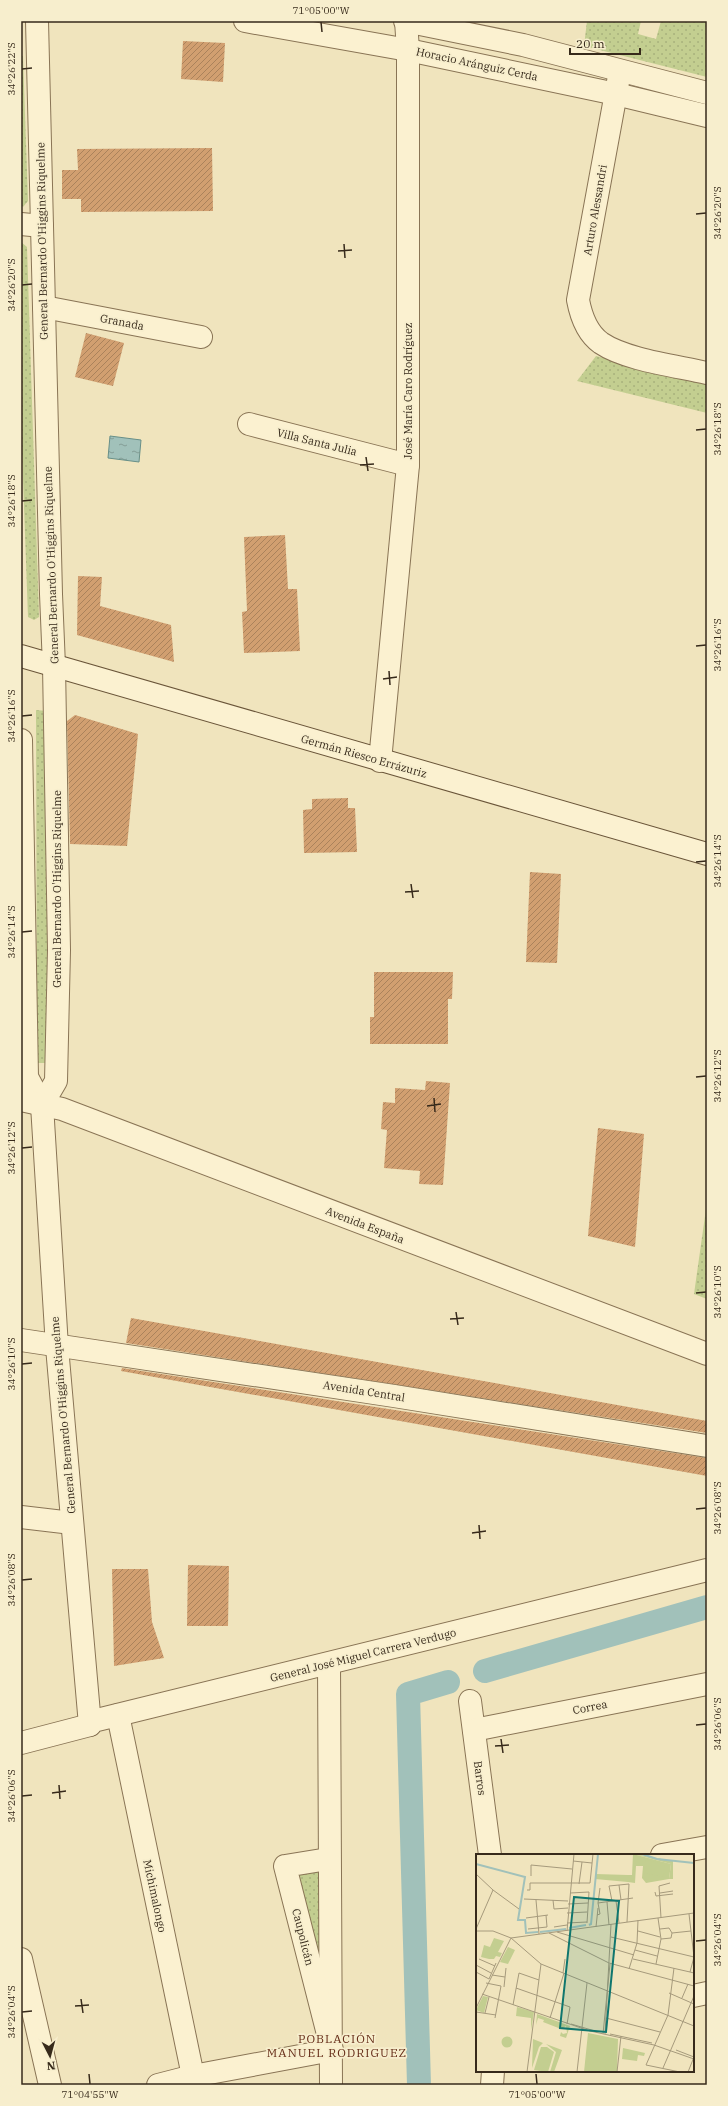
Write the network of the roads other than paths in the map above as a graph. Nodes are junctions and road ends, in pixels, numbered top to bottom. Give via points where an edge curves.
1 (37, 21) edge
2 (245, 21) edge
3 (406, 21) edge
4 (408, 50) junction
5 (620, 71) junction
6 (707, 93) edge
7 (616, 94) junction
8 (707, 116) edge
9 (31, 225) edge
10 (44, 307) junction
11 (201, 337) dead end
12 (707, 373) edge
13 (249, 424) dead end
14 (408, 465) junction
15 (21, 656) edge
16 (54, 666) junction
17 (21, 740) edge
18 (380, 761) junction
19 (707, 854) edge
20 (21, 1100) edge
21 (42, 1105) junction
22 (21, 1340) edge
23 (57, 1347) junction
24 (707, 1354) edge
25 (707, 1446) edge
26 (21, 1517) edge
27 (72, 1523) junction
28 (707, 1570) edge
29 (328, 1664) junction
30 (707, 1684) edge
31 (470, 1701) dead end
32 (118, 1715) junction
33 (90, 1725) junction
34 (474, 1730) junction
35 (21, 1743) edge
36 (707, 1847) edge
37 (490, 1854) edge
38 (668, 1854) edge
39 (328, 1859) junction
40 (21, 1959) edge
41 (707, 1993) edge
42 (694, 1996) edge
43 (332, 2050) junction
44 (493, 2072) edge
45 (193, 2076) junction
46 (50, 2085) edge
47 (158, 2085) edge
48 (331, 2085) edge
49 (492, 2085) edge

1 - 9 street, General Bernardo O'Higgins Riquelme
2 - 4 street, Horacio Aránguiz Cerda
3 - 4 street, José María Caro Rodríguez
3 - 5 street via 523,45
4 - 7 street, Horacio Aránguiz Cerda
4 - 14 street, José María Caro Rodríguez
5 - 6 street
5 - 7 street, Arturo Alessandri
7 - 8 street, Horacio Aránguiz Cerda
7 - 12 street, Arturo Alessandri via 578,300 581,314 587,328 600,342 630,355
9 - 10 street, General Bernardo O'Higgins Riquelme
10 - 11 street, Granada
10 - 16 street, General Bernardo O'Higgins Riquelme
13 - 14 street, Villa Santa Julia
14 - 18 street, José María Caro Rodríguez
15 - 16 street, Germán Riesco Errázuriz
16 - 18 street, Germán Riesco Errázuriz
16 - 21 street, General Bernardo O'Higgins Riquelme via 59,950 56,1081
17 - 21 street, General Bernardo O'Higgins Riquelme via 27,1077
18 - 19 street, Germán Riesco Errázuriz
20 - 21 street, Avenida España
21 - 23 street, General Bernardo O'Higgins Riquelme
21 - 24 street, Avenida España via 62,1109
22 - 23 street, Avenida Central
23 - 25 street, Avenida Central via 126,1355
23 - 27 street, General Bernardo O'Higgins Riquelme
26 - 27 street
27 - 33 street, General Bernardo O'Higgins Riquelme
28 - 29 street, General José Miguel Carrera Verdugo
29 - 32 street, General José Miguel Carrera Verdugo
29 - 39 street, Caupolicán
30 - 34 street, Correa
31 - 34 street, Barros
32 - 33 street, General José Miguel Carrera Verdugo via 93,1721
32 - 45 street, Michimalongo
33 - 35 street, General José Miguel Carrera Verdugo
34 - 37 street, Barros
36 - 38 street
39 - 43 street, Caupolicán
39 - 43 street, Caupolicán via 285,1866
40 - 46 street
41 - 42 street
43 - 45 street
43 - 48 street, Caupolicán
44 - 49 street
45 - 47 street

